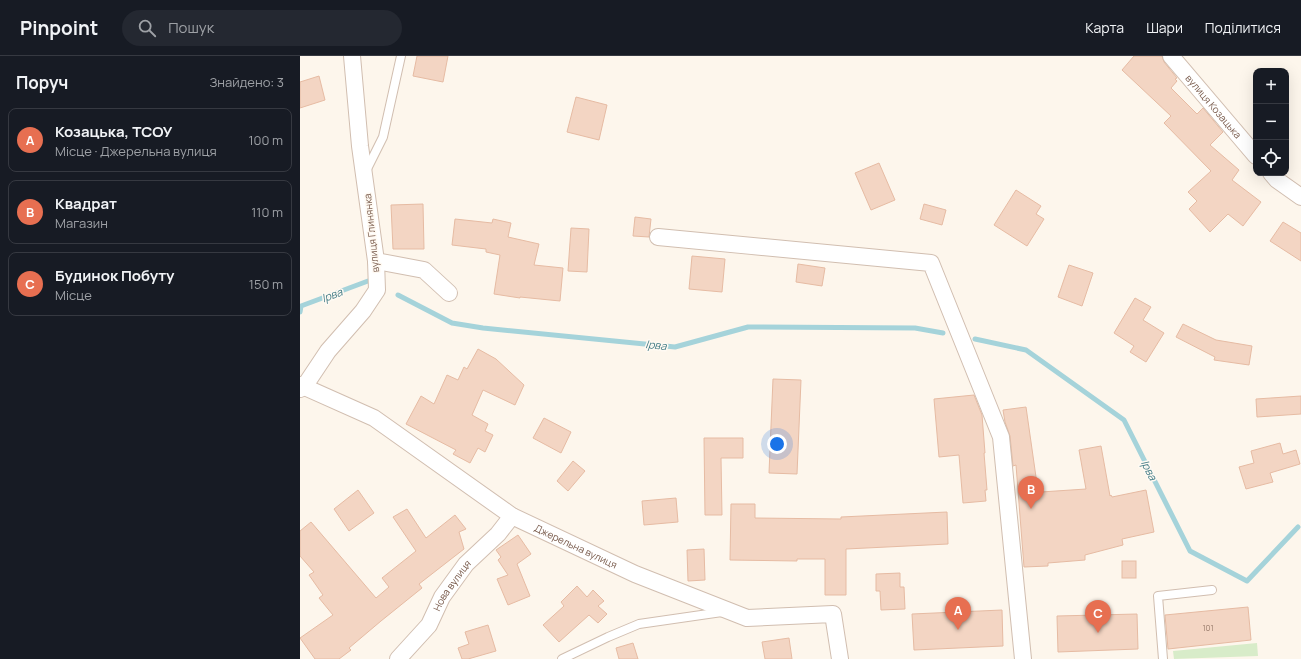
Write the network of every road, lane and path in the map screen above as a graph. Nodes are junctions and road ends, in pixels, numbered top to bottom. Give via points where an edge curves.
1 (352, 56) edge
2 (401, 56) edge
3 (1171, 56) edge
4 (1253, 152) edge
5 (364, 176) junction
6 (1273, 176) edge
7 (1301, 197) edge
8 (658, 237) dead end
9 (376, 261) junction
10 (449, 293) dead end
11 (301, 387) edge
12 (512, 516) junction
13 (1212, 590) dead end
14 (729, 611) junction
15 (566, 658) edge
16 (398, 659) edge
17 (840, 659) edge
18 (1023, 659) edge
19 (1163, 659) edge

1 - 5 street, вулиця Глинянка
2 - 5 lane via 383,137
3 - 4 street, вулиця Козацька
5 - 9 street, вулиця Глинянка
6 - 7 street
8 - 18 street via 931,263 1001,438
9 - 10 street via 424,270
9 - 11 street, вулиця Глинянка via 377,290
11 - 12 street, Джерельна вулиця via 374,418
12 - 14 street, Джерельна вулиця via 635,574
12 - 16 street, Нова вулиця via 498,534 466,564 442,597 429,625
13 - 19 lane via 1158,596
14 - 15 lane via 639,624
14 - 17 street, Джерельна вулиця via 747,618 833,614

